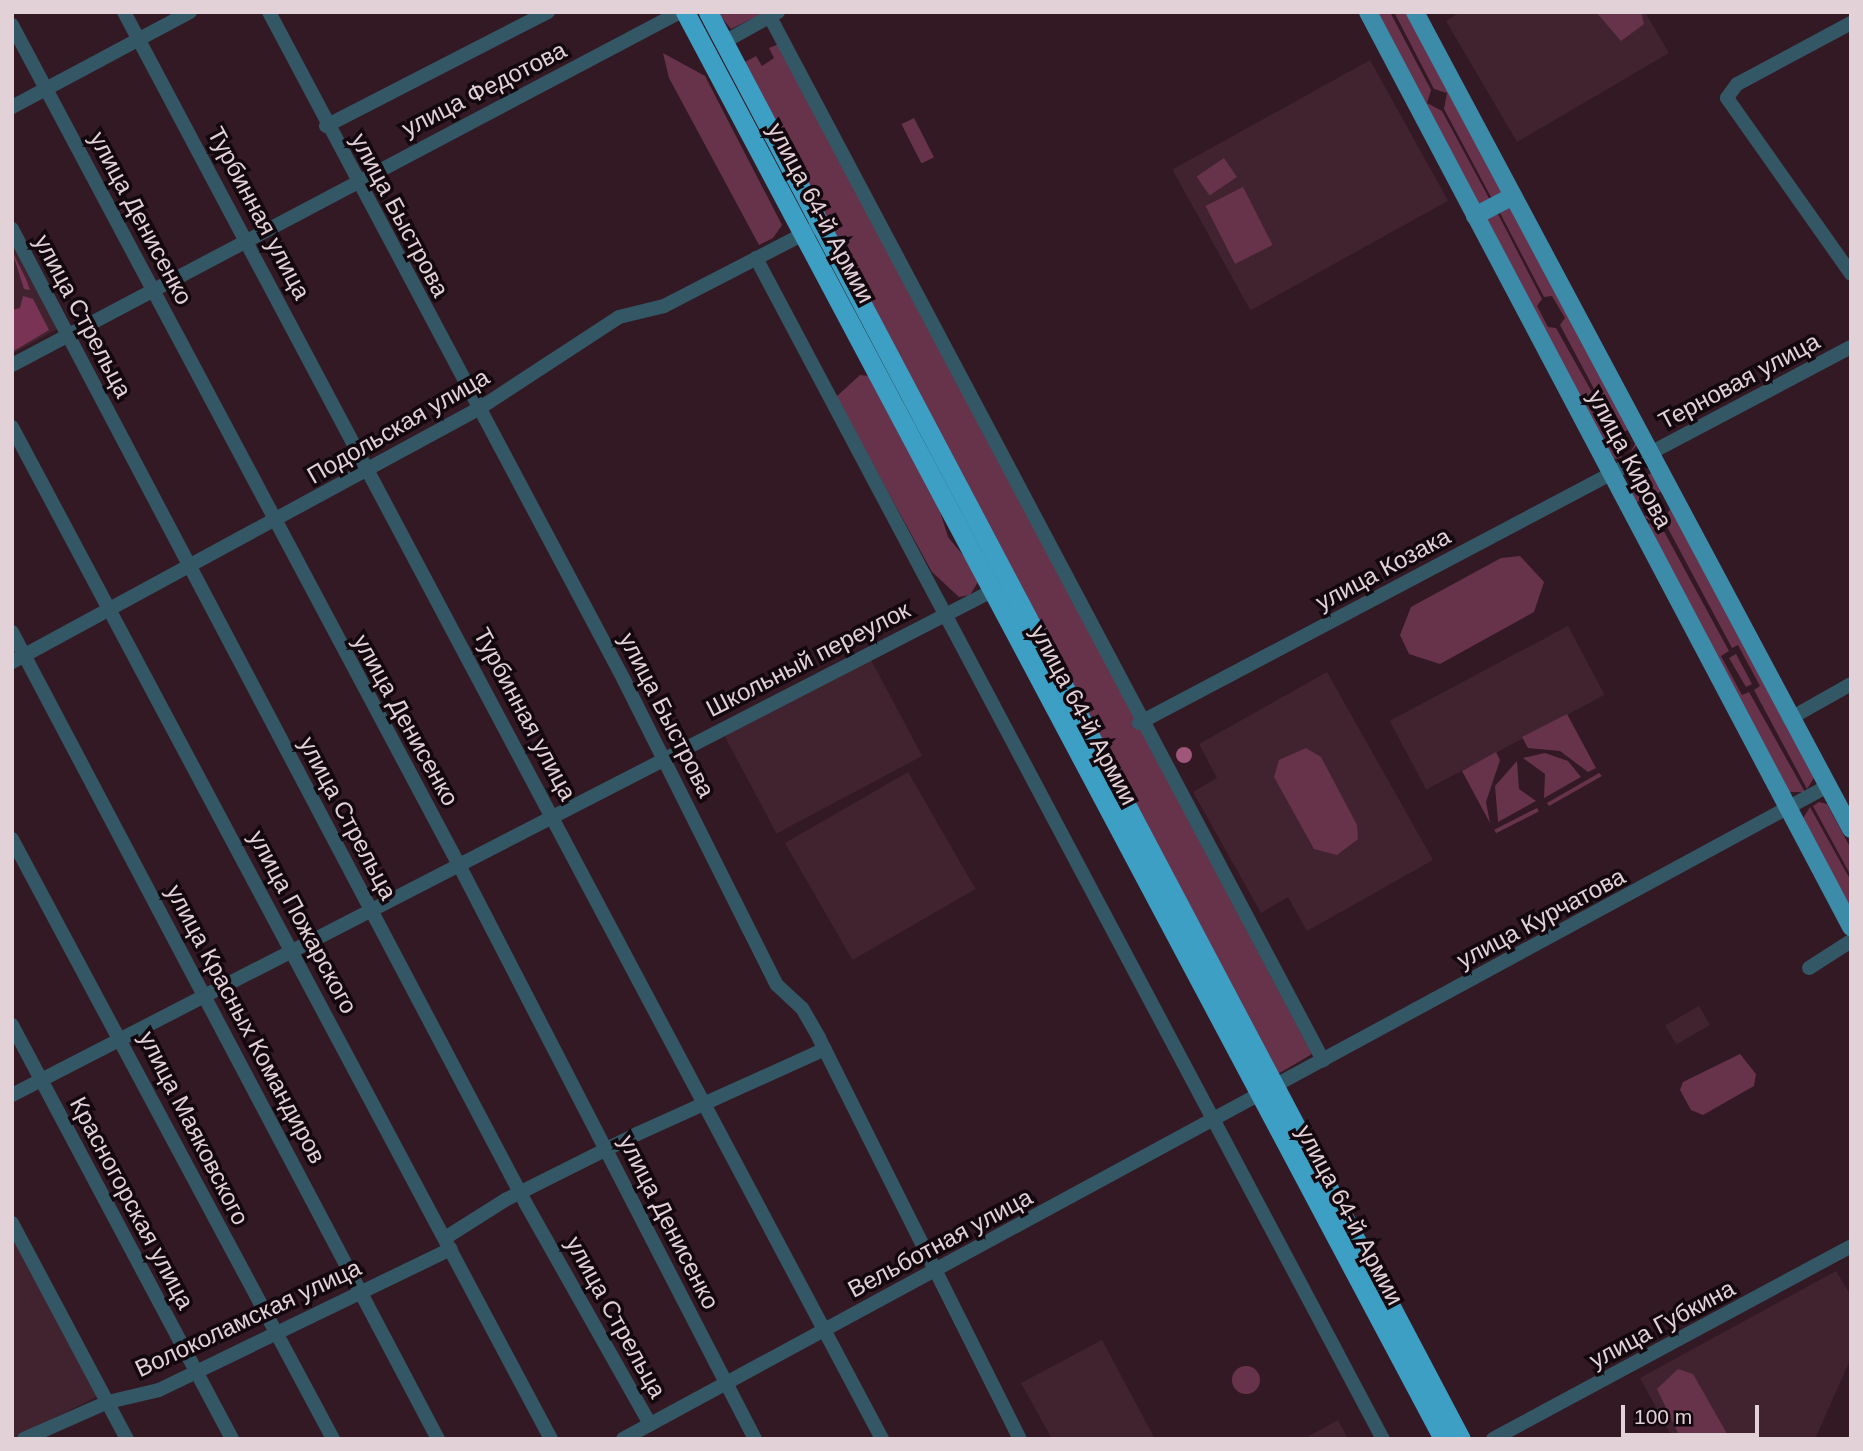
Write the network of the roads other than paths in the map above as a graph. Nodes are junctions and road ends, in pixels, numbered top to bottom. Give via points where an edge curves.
1 (124, 12) edge
2 (190, 12) edge
3 (268, 12) edge
4 (548, 12) edge
5 (680, 12) edge
6 (685, 12) edge
7 (708, 12) edge
8 (1368, 12) edge
9 (1415, 12) edge
10 (774, 15) edge
11 (1851, 23) edge
12 (12, 24) edge
13 (139, 38) junction
14 (724, 42) junction
15 (45, 89) junction
16 (12, 107) edge
17 (326, 126) junction
18 (354, 182) junction
19 (1513, 195) junction
20 (1475, 216) junction
21 (12, 229) edge
22 (813, 229) junction
23 (247, 237) junction
24 (756, 258) junction
25 (1851, 274) edge
26 (155, 289) junction
27 (67, 335) junction
28 (1851, 347) edge
29 (12, 365) edge
30 (912, 395) junction
31 (893, 404) junction
32 (480, 408) junction
33 (12, 427) edge
34 (1648, 456) junction
35 (369, 471) junction
36 (1611, 475) junction
37 (273, 525) junction
38 (189, 569) junction
39 (990, 592) junction
40 (110, 610) junction
41 (949, 614) junction
42 (12, 632) edge
43 (19, 659) edge
44 (1851, 684) edge
45 (1789, 719) junction
46 (1139, 723) junction
47 (663, 757) junction
48 (1826, 787) junction
49 (1787, 810) junction
50 (551, 813) junction
51 (1851, 829) edge
52 (12, 839) edge
53 (458, 863) junction
54 (370, 909) junction
55 (1851, 927) edge
56 (1851, 941) edge
57 (294, 953) junction
58 (1809, 968) dead end
59 (208, 996) junction
60 (12, 1025) edge
61 (122, 1039) junction
62 (825, 1049) junction
63 (1323, 1060) junction
64 (42, 1079) junction
65 (1275, 1083) junction
66 (1257, 1093) junction
67 (12, 1096) edge
68 (703, 1103) junction
69 (1214, 1119) junction
70 (607, 1150) junction
71 (521, 1194) junction
72 (12, 1223) edge
73 (448, 1244) junction
74 (1851, 1246) edge
75 (937, 1273) junction
76 (360, 1293) junction
77 (276, 1329) junction
78 (825, 1329) junction
79 (195, 1369) junction
80 (726, 1385) junction
81 (108, 1402) junction
82 (650, 1424) junction
83 (624, 1438) edge
84 (24, 1439) edge
85 (127, 1439) edge
86 (232, 1439) edge
87 (333, 1439) edge
88 (438, 1439) edge
89 (551, 1439) edge
90 (755, 1439) edge
91 (882, 1439) edge
92 (1020, 1439) edge
93 (1383, 1439) edge
94 (1443, 1439) edge
95 (1461, 1439) edge
96 (1493, 1439) edge

1 - 13 street, Турбинная улица
2 - 13 street
3 - 17 street, улица Быстрова
4 - 17 street
5 - 18 street, улица Федотова
6 - 22 highway, улица 64-й Армии
7 - 14 highway, улица 64-й Армии
8 - 20 main road, улица Кирова
9 - 19 main road, улица Кирова
10 - 14 street
10 - 46 street
11 - 25 street via 1728,92 1728,106
12 - 15 street, улица Денисенко
13 - 15 street
13 - 23 street, Турбинная улица
14 - 22 highway, улица 64-й Армии
15 - 16 street
15 - 26 street, улица Денисенко
17 - 18 street, улица Быстрова
18 - 23 street, улица Федотова
18 - 32 street, улица Быстрова
19 - 20 main road
19 - 34 main road, улица Кирова
20 - 36 main road, улица Кирова
21 - 27 street, улица Стрельца
22 - 24 street, Подольская улица
22 - 30 highway, улица 64-й Армии
22 - 31 highway, улица 64-й Армии
23 - 26 street, улица Федотова
23 - 35 street, Турбинная улица
24 - 32 street, Подольская улица via 664,306 619,317
24 - 41 street
26 - 27 street, улица Федотова
26 - 37 street, улица Денисенко
27 - 29 street, улица Федотова
27 - 38 street, улица Стрельца
28 - 34 street, Терновая улица
30 - 31 highway
30 - 65 highway, улица 64-й Армии
31 - 39 highway, улица 64-й Армии
32 - 35 street, Подольская улица
32 - 47 street, улица Быстрова
33 - 40 street, улица Пожарского
34 - 36 street, улица Козака
34 - 45 main road, улица Кирова
35 - 37 street, Подольская улица
35 - 50 street, Турбинная улица
36 - 46 street, улица Козака
36 - 49 main road, улица Кирова
37 - 38 street, Подольская улица
37 - 53 street, улица Денисенко
38 - 40 street, Подольская улица
38 - 54 street, улица Стрельца
39 - 41 street, Школьный переулок
39 - 66 highway, улица 64-й Армии
40 - 43 street, Подольская улица
40 - 57 street, улица Пожарского
41 - 47 street, Школьный переулок
41 - 69 street
42 - 43 street, улица Красных Командиров
43 - 59 street, улица Красных Командиров
44 - 45 street
45 - 48 main road, улица Кирова
46 - 63 street
47 - 50 street, Школьный переулок
47 - 62 street, улица Быстрова via 777,985 802,1008
48 - 49 street, улица Курчатова
48 - 51 main road, улица Кирова
49 - 55 main road, улица Кирова
49 - 63 street, улица Курчатова
50 - 53 street, Школьный переулок
50 - 68 street, Турбинная улица
52 - 61 street, улица Маяковского
53 - 54 street, Школьный переулок
53 - 70 street, улица Денисенко
54 - 57 street, Школьный переулок
54 - 71 street, улица Стрельца
56 - 58 street
57 - 59 street, Школьный переулок
57 - 73 street, улица Пожарского
59 - 61 street, Школьный переулок
59 - 76 street, улица Красных Командиров
60 - 64 street, Красногорская улица
61 - 64 street, Школьный переулок
61 - 77 street, улица Маяковского
62 - 68 street, Волоколамская улица
62 - 75 street, улица Быстрова
63 - 65 street, улица Курчатова
64 - 67 street, Школьный переулок
64 - 79 street, Красногорская улица
65 - 66 street, Вельботная улица
65 - 95 highway, улица 64-й Армии
66 - 69 street, Вельботная улица
66 - 94 highway, улица 64-й Армии
68 - 70 street, Волоколамская улица
68 - 78 street, Турбинная улица
69 - 75 street, Вельботная улица
69 - 93 street
70 - 71 street, Волоколамская улица
70 - 80 street, улица Денисенко
71 - 73 street, Волоколамская улица
71 - 82 street, улица Стрельца
72 - 81 street
73 - 76 street, Волоколамская улица
73 - 89 street, улица Пожарского
74 - 96 street, улица Губкина
75 - 78 street, Вельботная улица
75 - 92 street, улица Быстрова
76 - 77 street, Волоколамская улица
76 - 88 street, улица Красных Командиров
77 - 79 street, Волоколамская улица
77 - 87 street, улица Маяковского
78 - 80 street, Вельботная улица
78 - 91 street, Турбинная улица
79 - 81 street, Волоколамская улица via 159,1390
79 - 86 street, Красногорская улица
80 - 82 street, Вельботная улица
80 - 90 street, улица Денисенко
81 - 84 street, Волоколамская улица
81 - 85 street
82 - 83 street, Вельботная улица

